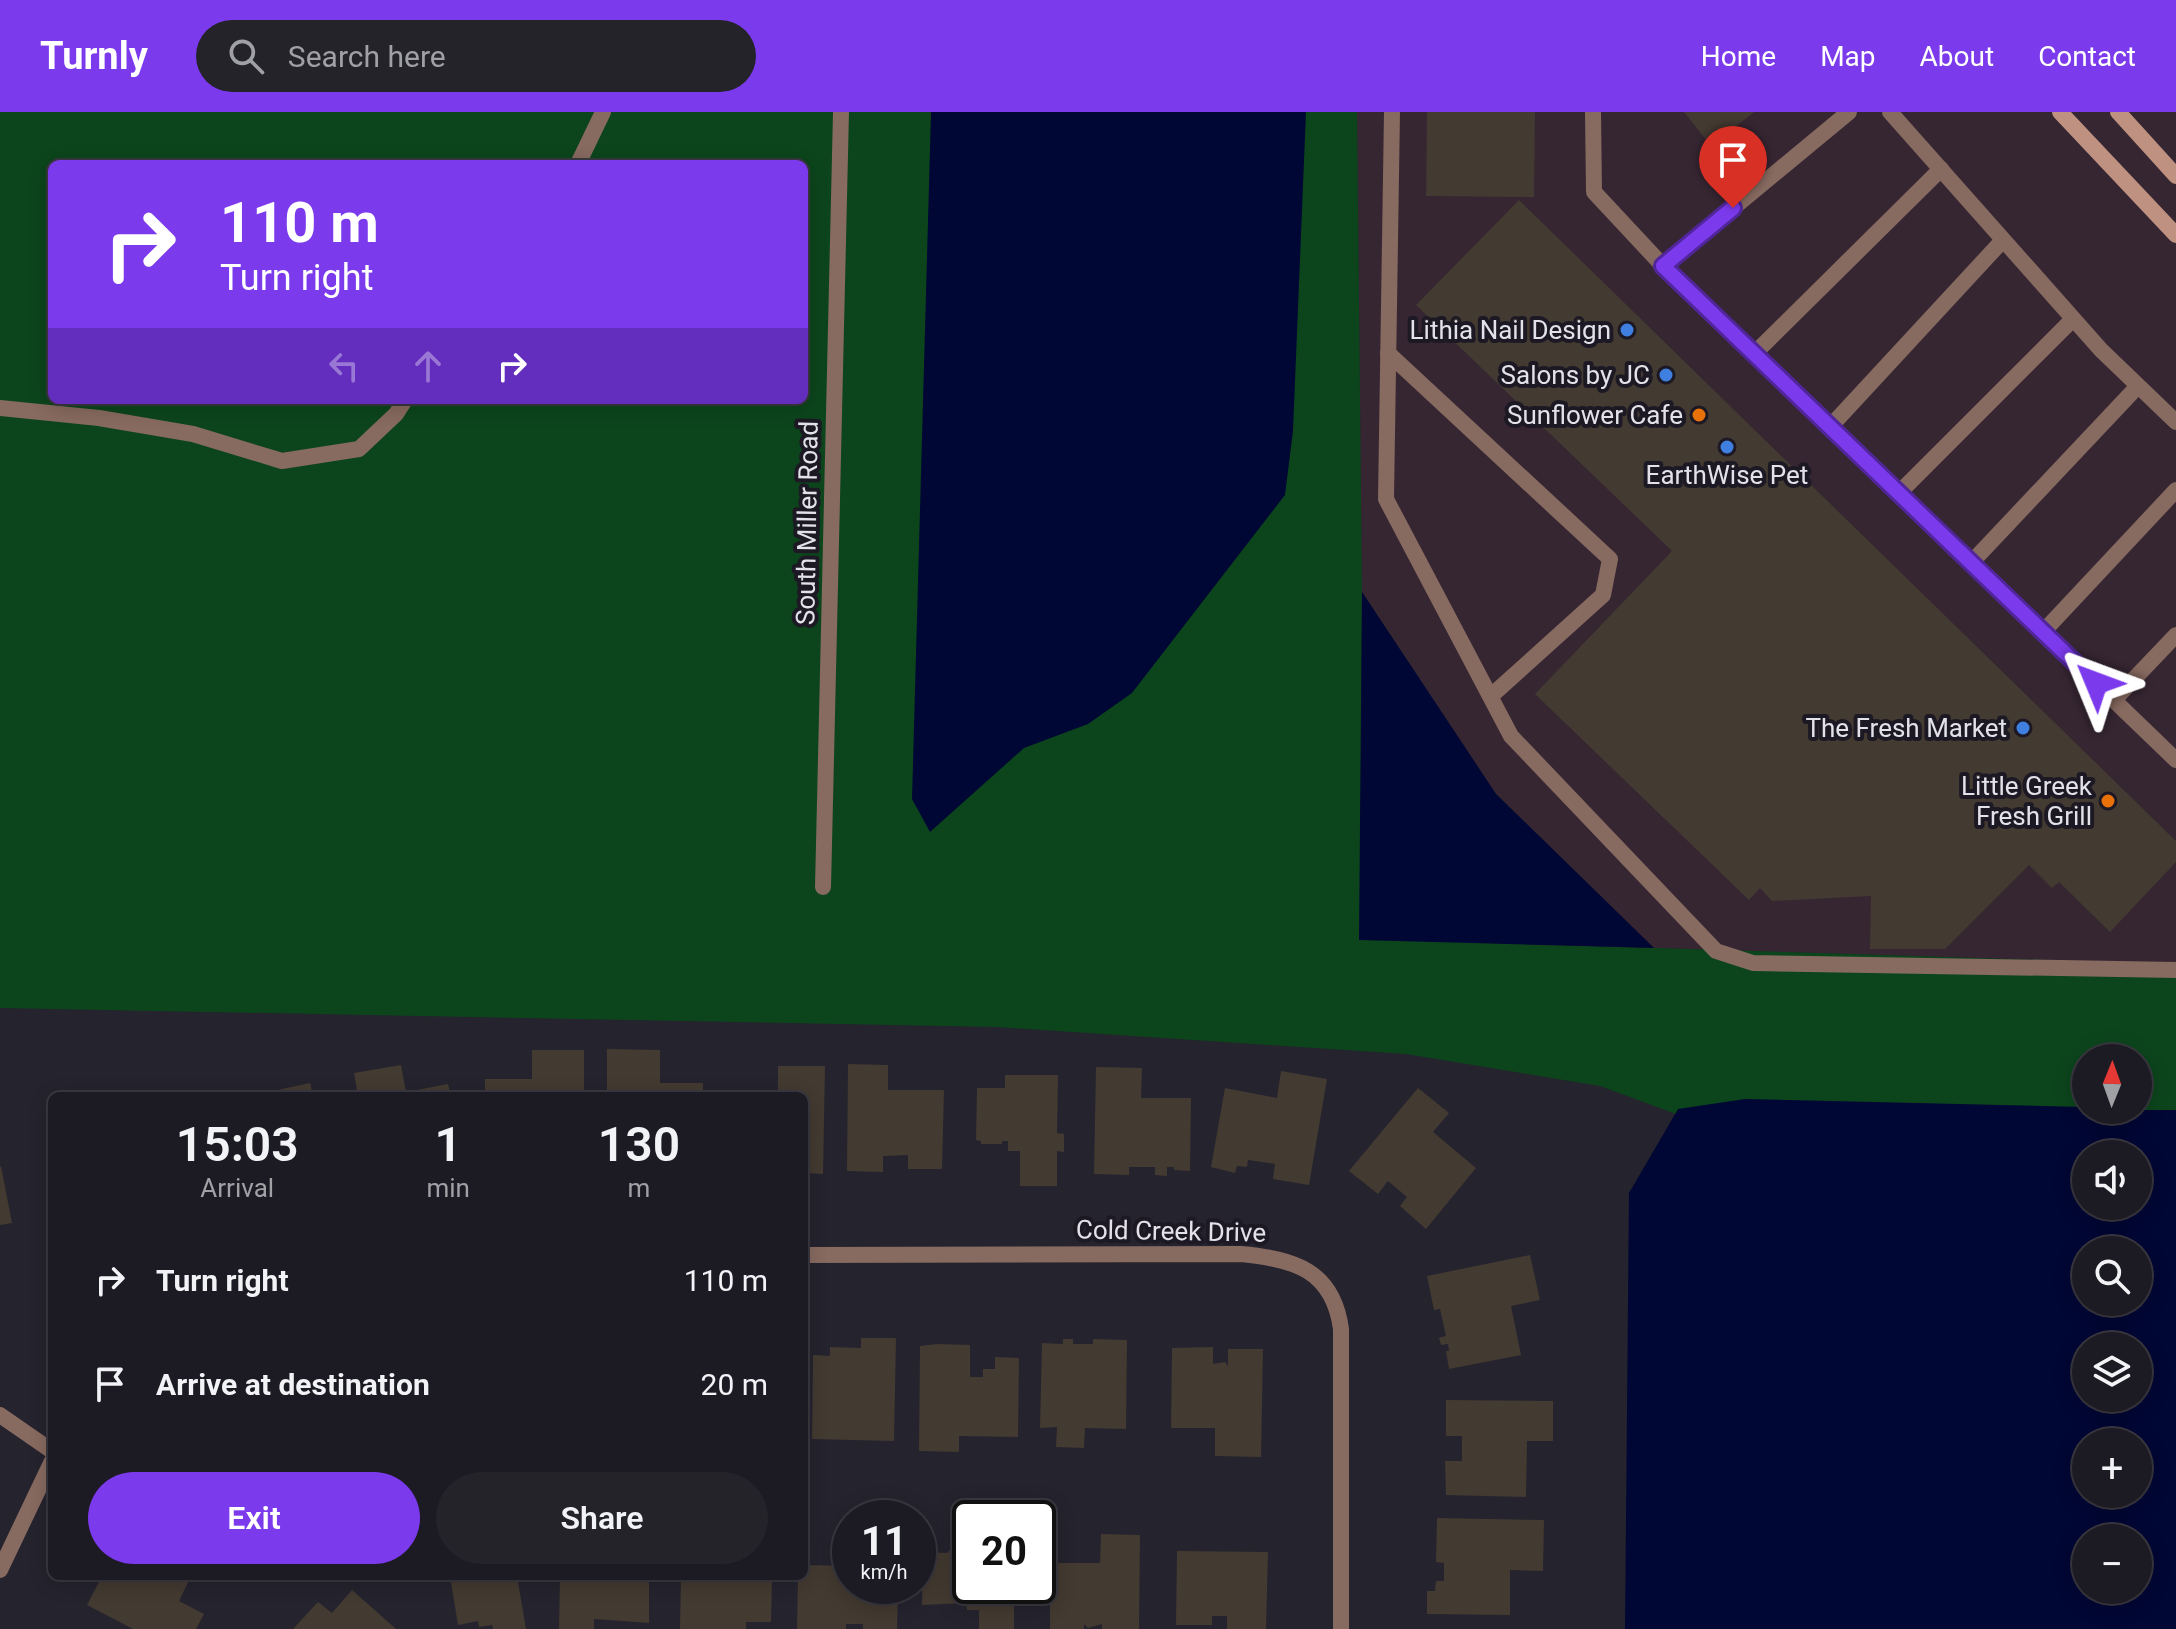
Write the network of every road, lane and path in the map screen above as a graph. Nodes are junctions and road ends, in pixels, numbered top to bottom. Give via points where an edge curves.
1 (603, 112) edge
2 (841, 112) edge
3 (1392, 112) edge
4 (1593, 112) edge
5 (1849, 112) edge
6 (1890, 112) edge
7 (2060, 112) edge
8 (2118, 112) edge
9 (580, 160) edge
10 (1941, 169) junction
11 (2176, 176) edge
12 (2174, 229) edge
13 (2003, 240) junction
14 (1663, 266) junction
15 (2073, 319) junction
16 (1388, 353) junction
17 (1754, 354) junction
18 (2138, 386) junction
19 (402, 404) edge
20 (0, 408) edge
21 (2176, 422) edge
22 (1830, 427) junction
23 (2176, 490) edge
24 (1899, 493) junction
25 (1971, 563) junction
26 (2043, 632) junction
27 (2176, 635) edge
28 (1491, 696) junction
29 (2114, 700) junction
30 (2176, 760) edge
31 (823, 887) dead end
32 (2176, 970) edge
33 (808, 1255) edge
34 (0, 1415) edge
35 (48, 1448) edge
36 (48, 1469) edge
37 (0, 1570) edge
38 (1341, 1629) edge

1 - 9 street
2 - 31 street, South Miller Road
3 - 16 street
4 - 14 street via 1594,192
5 - 14 street
6 - 10 street
7 - 12 main road
8 - 11 main road
10 - 13 street
10 - 17 street
13 - 15 street
13 - 22 street
14 - 17 street
15 - 18 street
15 - 24 street
16 - 28 street via 1386,499
16 - 28 street via 1610,559 1603,595
17 - 22 street
18 - 21 street
18 - 25 street
19 - 20 street via 359,449 282,461 193,434
22 - 24 street
23 - 26 street
24 - 25 street
25 - 26 street
26 - 29 street
27 - 29 street
28 - 32 street via 1511,736 1716,951 1753,963
29 - 30 street
33 - 38 street, Cold Creek Drive via 1226,1253 1277,1257 1308,1269 1339,1308 1341,1329
34 - 35 street
36 - 37 street

